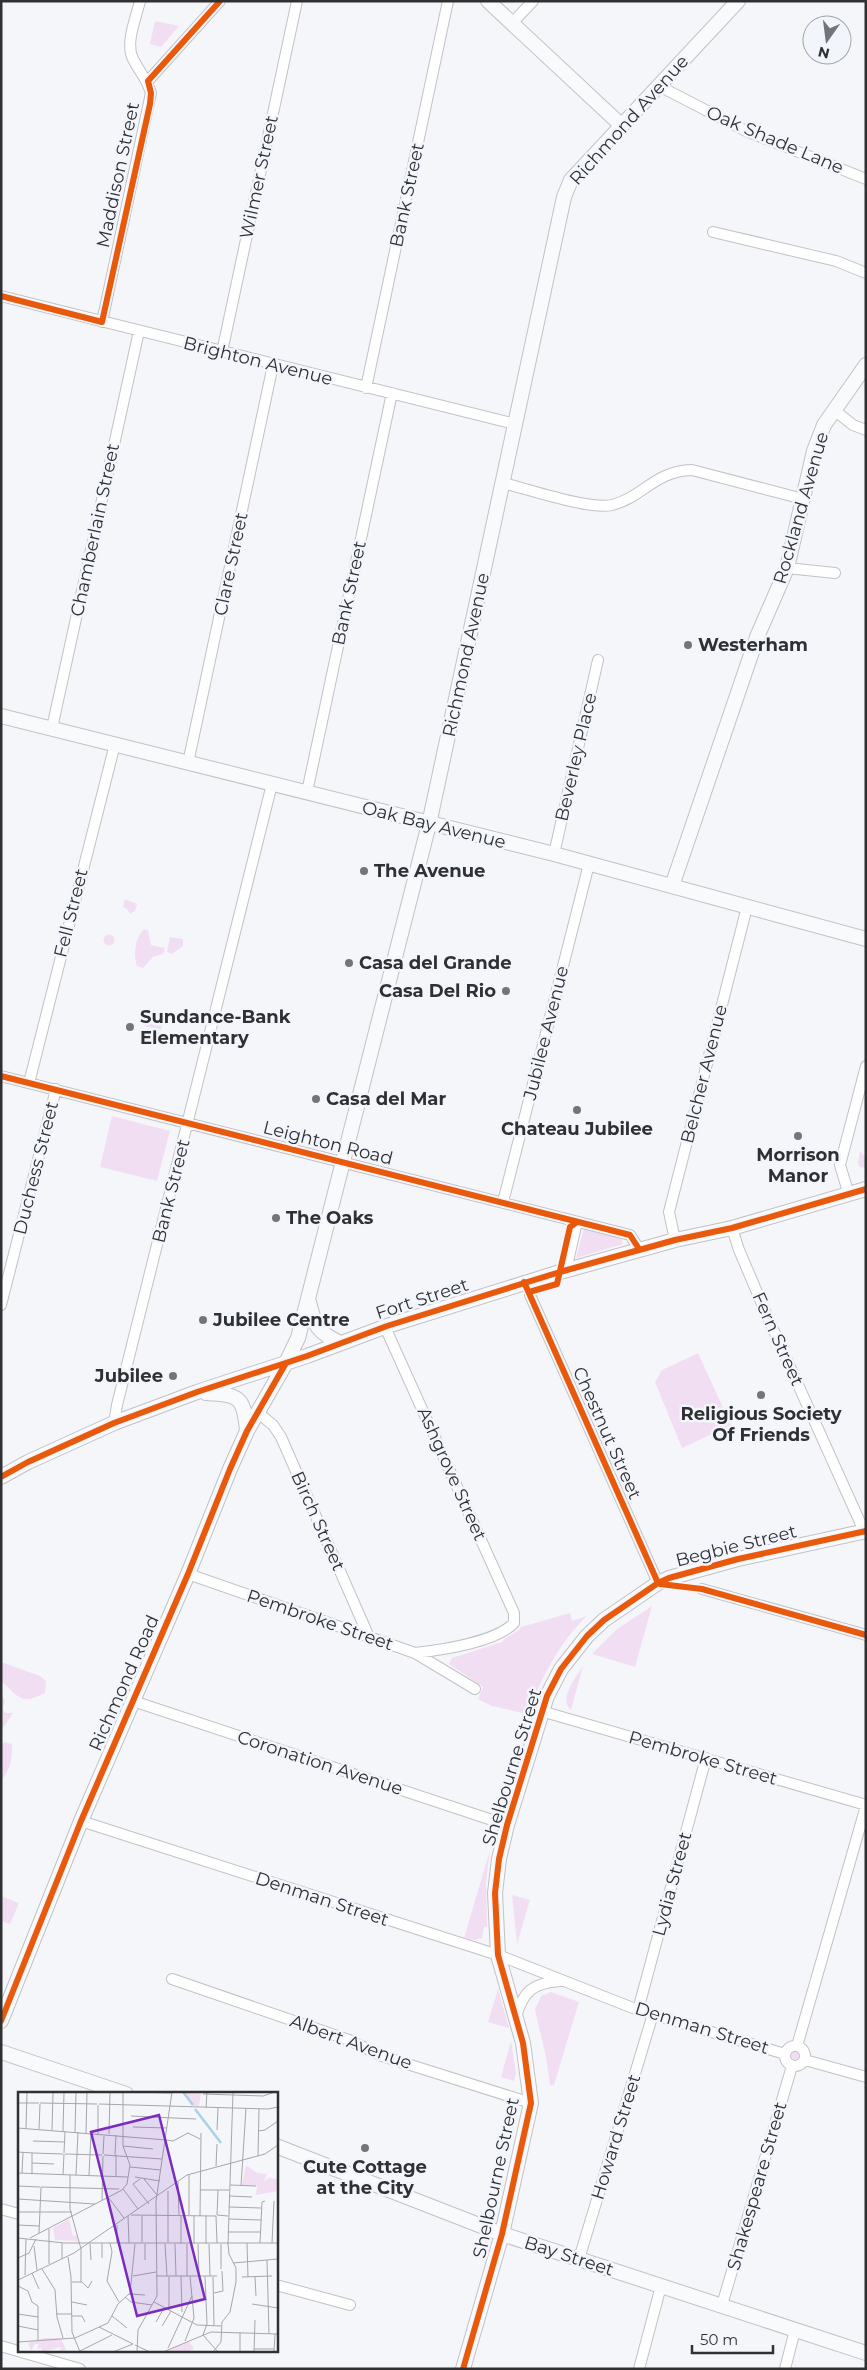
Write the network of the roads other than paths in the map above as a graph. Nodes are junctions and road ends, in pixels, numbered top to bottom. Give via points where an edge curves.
1 (140, 1) edge
2 (220, 1) edge
3 (297, 1) edge
4 (448, 1) edge
5 (488, 1) edge
6 (533, 1) edge
7 (738, 1) edge
8 (512, 23) junction
9 (148, 81) junction
10 (659, 86) junction
11 (621, 125) junction
12 (866, 178) edge
13 (713, 232) dead end
14 (866, 273) edge
15 (2, 297) edge
16 (1, 308) edge
17 (102, 322) junction
18 (139, 331) junction
19 (222, 352) junction
20 (273, 365) junction
21 (866, 365) edge
22 (366, 388) junction
23 (392, 393) junction
24 (834, 410) junction
25 (515, 424) junction
26 (866, 430) edge
27 (503, 483) junction
28 (803, 498) junction
29 (787, 568) junction
30 (835, 573) dead end
31 (598, 660) dead end
32 (1, 716) edge
33 (52, 728) junction
34 (114, 744) junction
35 (188, 762) junction
36 (272, 784) junction
37 (307, 792) junction
38 (429, 824) junction
39 (554, 854) junction
40 (589, 864) junction
41 (672, 886) junction
42 (747, 907) junction
43 (866, 939) edge
44 (866, 1066) edge
45 (1, 1076) edge
46 (29, 1083) junction
47 (56, 1089) junction
48 (187, 1123) junction
49 (344, 1162) junction
50 (866, 1189) edge
51 (848, 1195) junction
52 (503, 1202) junction
53 (577, 1222) junction
54 (732, 1228) junction
55 (675, 1240) junction
56 (640, 1249) junction
57 (566, 1270) junction
58 (530, 1295) dead end
59 (309, 1301) junction
60 (1, 1305) edge
61 (385, 1327) junction
62 (340, 1343) junction
63 (286, 1363) junction
64 (198, 1392) junction
65 (257, 1412) junction
66 (114, 1423) junction
67 (247, 1431) junction
68 (1, 1477) edge
69 (865, 1531) edge
70 (188, 1574) junction
71 (658, 1583) junction
72 (702, 1589) dead end
73 (621, 1608) joint
74 (866, 1635) edge
75 (369, 1637) junction
76 (415, 1653) junction
77 (475, 1689) dead end
78 (133, 1702) junction
79 (541, 1711) junction
80 (706, 1758) junction
81 (866, 1805) edge
82 (80, 1821) junction
83 (507, 1825) junction
84 (498, 1955) junction
85 (172, 1979) dead end
86 (563, 1981) junction
87 (638, 2010) junction
88 (653, 2014) junction
89 (516, 2018) junction
90 (1, 2021) edge
91 (797, 2046) junction
92 (1, 2052) edge
93 (785, 2054) junction
94 (804, 2060) junction
95 (792, 2066) junction
96 (866, 2077) edge
97 (120, 2092) edge
98 (531, 2103) junction
99 (278, 2147) edge
100 (1, 2209) edge
101 (18, 2214) edge
102 (502, 2234) junction
103 (579, 2260) junction
104 (278, 2286) edge
105 (661, 2286) junction
106 (350, 2305) dead end
107 (722, 2306) junction
108 (795, 2330) junction
109 (1, 2346) edge
110 (18, 2351) edge
111 (22, 2352) edge
112 (866, 2353) edge
113 (80, 2369) edge
114 (463, 2369) edge
115 (639, 2369) edge
116 (785, 2369) edge

1 - 9 street via 130,48 132,58
2 - 9 street, Maddison Street
3 - 19 street, Wilmer Street
4 - 22 street, Bank Street
5 - 8 main road
6 - 8 street
7 - 10 main road, Richmond Avenue
8 - 11 main road
9 - 17 street, Maddison Street via 150,104
10 - 11 main road, Richmond Avenue
10 - 12 street, Oak Shade Lane via 746,131
11 - 25 main road, Richmond Avenue via 571,180 564,197
13 - 14 street via 836,261
15 - 16 street
15 - 17 street, Brighton Avenue
17 - 18 street, Brighton Avenue
18 - 19 street, Brighton Avenue
18 - 33 street, Chamberlain Street
19 - 20 street, Brighton Avenue
20 - 22 street, Brighton Avenue
20 - 35 street, Clare Street
21 - 24 main road, Rockland Avenue
22 - 23 street, Brighton Avenue
23 - 25 street, Brighton Avenue
23 - 37 street, Bank Street
24 - 26 street
24 - 28 main road, Rockland Avenue via 814,451
25 - 27 main road, Richmond Avenue
27 - 28 street via 591,505 611,505 628,499 663,476 677,470 692,470
27 - 38 main road, Richmond Avenue
28 - 29 main road, Rockland Avenue
29 - 30 street
29 - 41 main road, Rockland Avenue via 757,637
31 - 39 street, Beverley Place
32 - 33 main road, Oak Bay Avenue
33 - 34 main road, Oak Bay Avenue
34 - 35 main road, Oak Bay Avenue
34 - 46 street, Fell Street
35 - 36 main road, Oak Bay Avenue
36 - 37 main road, Oak Bay Avenue
36 - 48 street, Bank Street
37 - 38 main road, Oak Bay Avenue
38 - 39 main road, Oak Bay Avenue
38 - 49 main road, Richmond Avenue
39 - 40 main road, Oak Bay Avenue
40 - 41 main road, Oak Bay Avenue
40 - 52 street, Jubilee Avenue
41 - 42 main road, Oak Bay Avenue
42 - 43 main road, Oak Bay Avenue
42 - 55 street, Belcher Avenue via 669,1212
44 - 51 street via 840,1164
45 - 46 street, Leighton Road
46 - 47 street, Leighton Road
47 - 48 street, Leighton Road
47 - 60 street, Duchess Street
48 - 49 street, Leighton Road
48 - 66 street, Bank Street
49 - 52 street, Leighton Road
49 - 59 main road, Richmond Avenue
50 - 51 main road, Fort Street
51 - 54 main road, Fort Street
52 - 53 street, Leighton Road
53 - 56 street, Leighton Road via 630,1235
53 - 57 street
54 - 55 main road, Fort Street
54 - 69 street, Fern Street via 764,1310
55 - 56 main road, Fort Street
56 - 57 main road, Fort Street
57 - 61 main road, Fort Street
58 - 71 street, Chestnut Street
59 - 62 main road via 318,1330
59 - 63 main road, Richmond Avenue via 298,1338
61 - 62 main road, Fort Street
61 - 76 street, Ashgrove Street via 514,1613 514,1623 506,1631 456,1646
62 - 63 main road, Fort Street
63 - 64 main road, Fort Street
63 - 65 main road, Richmond Road
64 - 66 main road, Fort Street
64 - 67 main road via 236,1396 242,1401
65 - 67 main road, Richmond Road
65 - 75 street, Birch Street via 273,1425 281,1437
66 - 68 main road, Fort Street
67 - 70 main road, Richmond Road
69 - 71 main road, Begbie Street via 738,1560
70 - 75 street, Pembroke Street
70 - 78 main road, Richmond Road
71 - 73 main road, Begbie Street
72 - 74 street
73 - 79 main road, Shelbourne Street via 587,1636 561,1669
75 - 76 street, Pembroke Street
76 - 77 street, Pembroke Street
78 - 82 main road, Richmond Road
78 - 83 street, Coronation Avenue
79 - 80 street, Pembroke Street
79 - 83 main road, Shelbourne Street
80 - 81 street, Pembroke Street
80 - 87 street, Lydia Street
81 - 91 street
82 - 84 street, Denman Street
82 - 90 main road, Richmond Road
83 - 84 main road, Shelbourne Street via 495,1893
84 - 86 street, Denman Street
84 - 89 main road, Shelbourne Street
85 - 98 street, Albert Avenue via 349,2040 382,2056
86 - 87 street, Denman Street
86 - 89 street via 534,1987 520,2002
87 - 88 street, Denman Street
88 - 93 street, Denman Street
88 - 103 street, Howard Street
89 - 98 main road, Shelbourne Street
91 - 93 street via 789,2047
91 - 94 street via 804,2051
92 - 97 main road
93 - 95 street via 786,2061
94 - 95 street
94 - 96 street
95 - 107 street, Shakespeare Street
98 - 102 main road, Shelbourne Street
99 - 102 main road, Bay Street
100 - 101 street
102 - 103 main road, Bay Street
102 - 114 main road, Shelbourne Street
103 - 105 main road, Bay Street
104 - 106 street
105 - 107 main road, Bay Street
105 - 115 street
107 - 108 main road, Bay Street
108 - 112 main road, Bay Street
108 - 116 street
109 - 110 street
111 - 113 street

